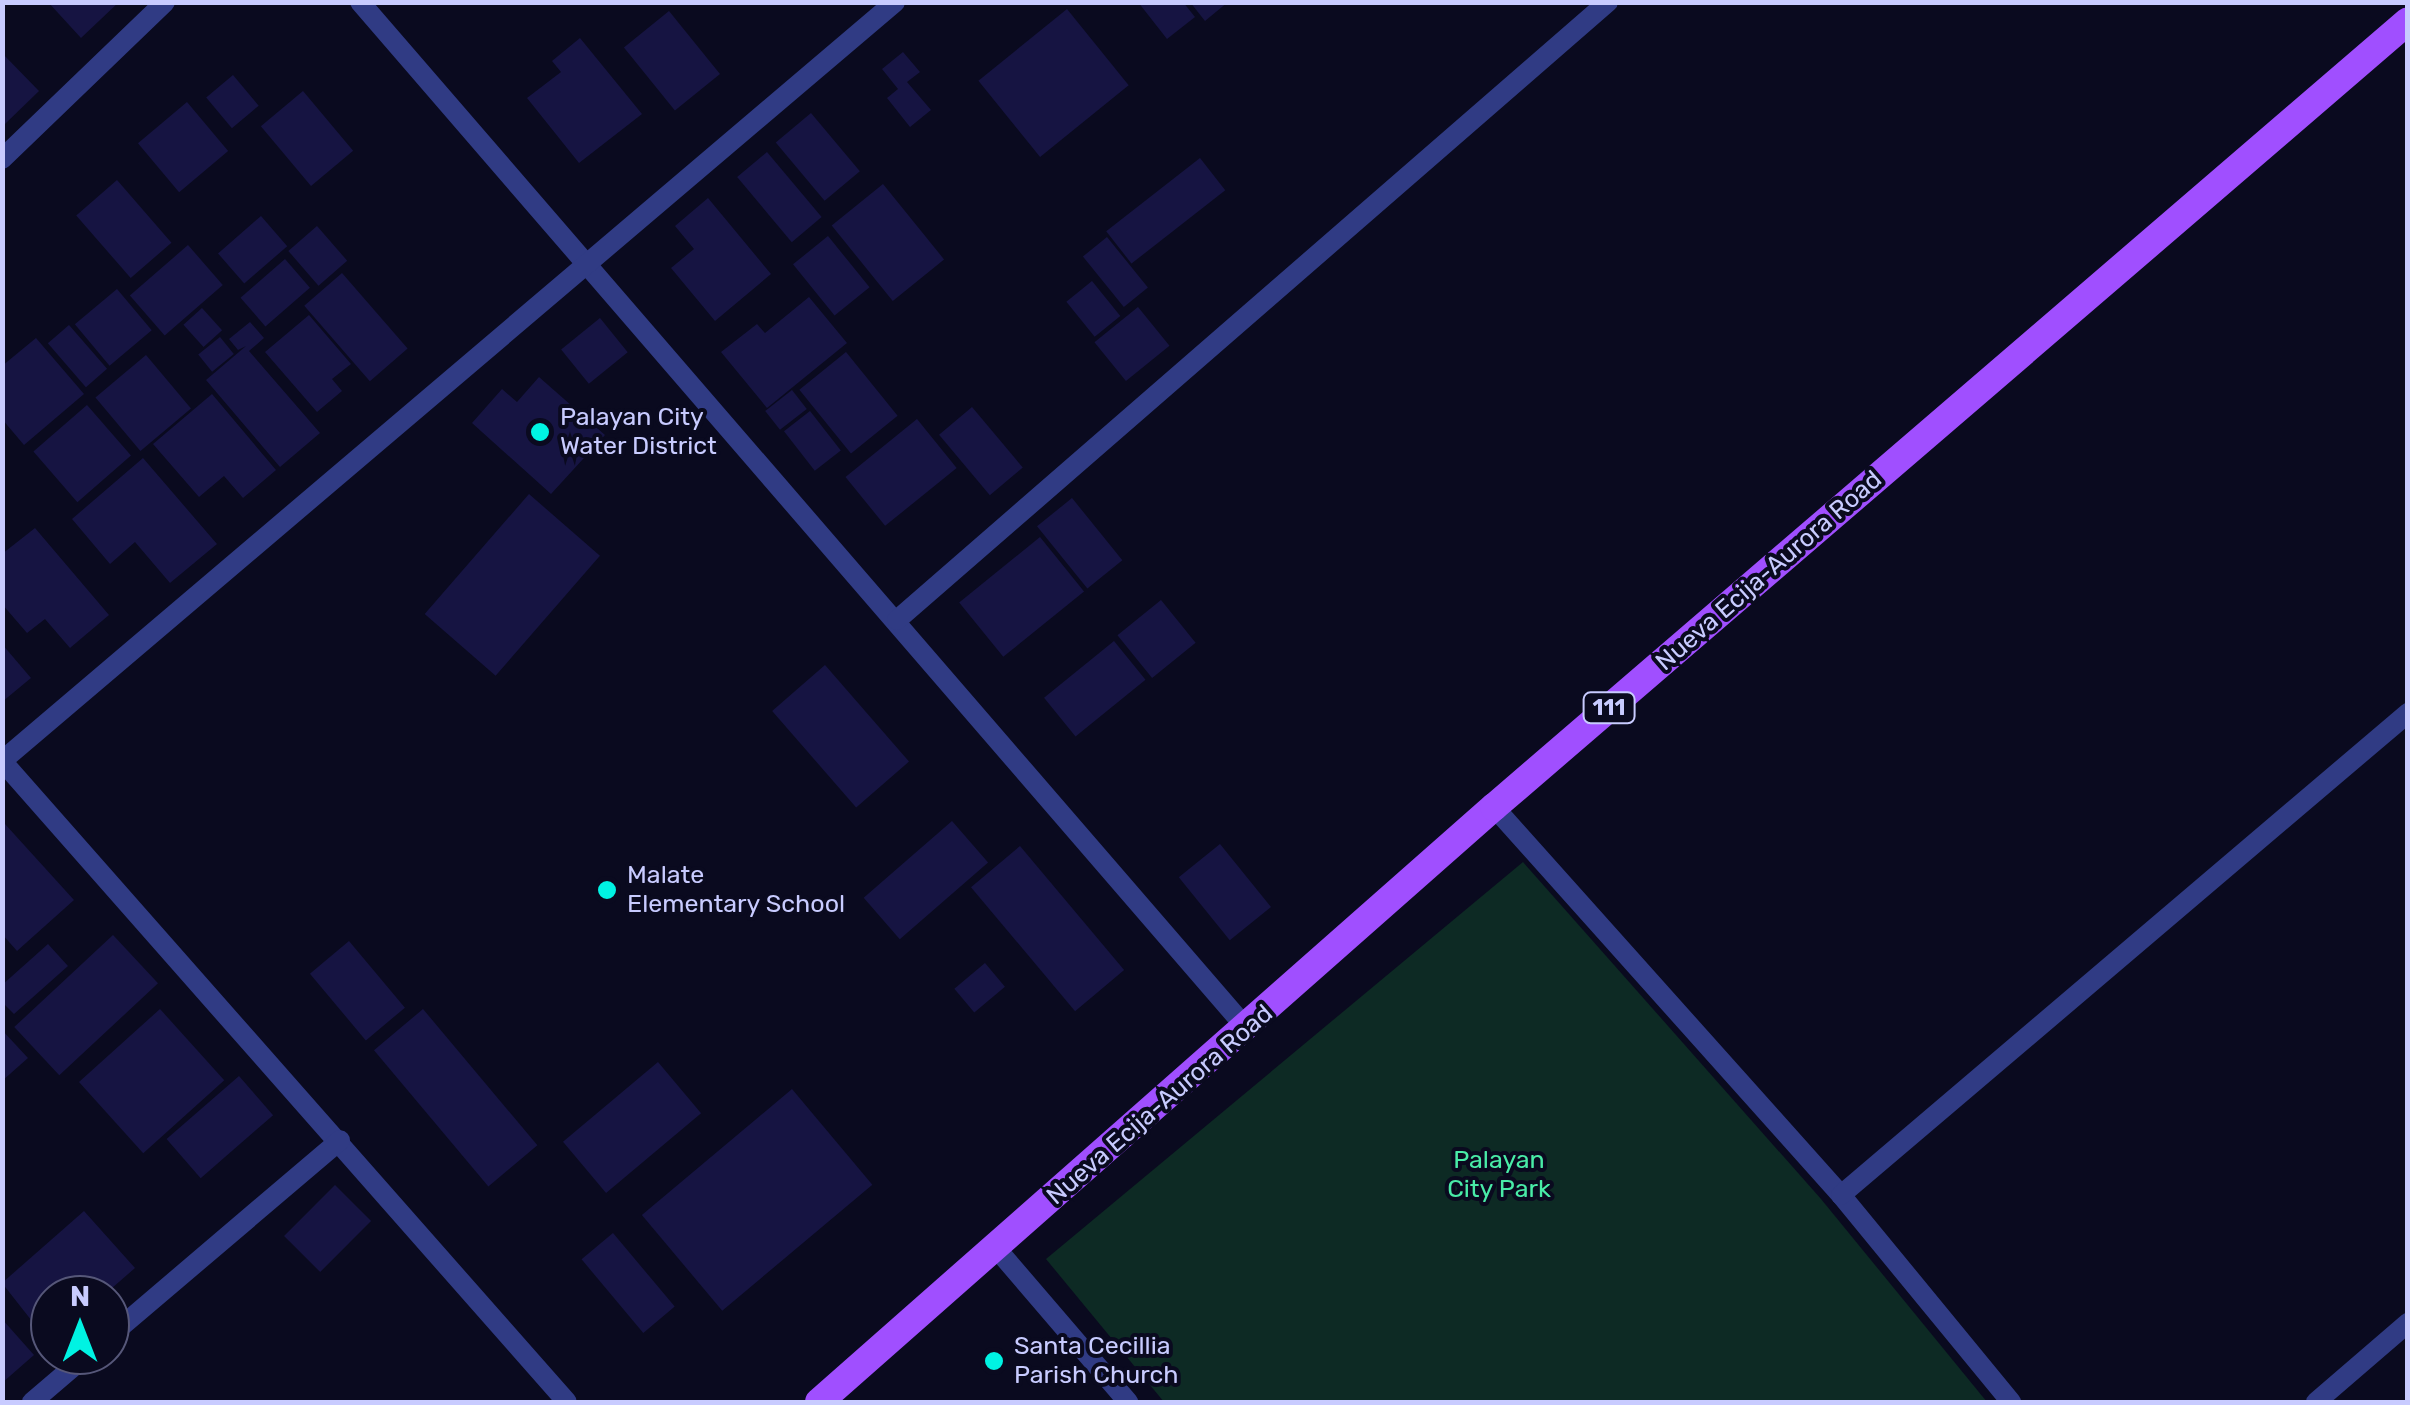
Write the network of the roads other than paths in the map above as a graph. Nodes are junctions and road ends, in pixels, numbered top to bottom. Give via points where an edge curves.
1 (165, 2) edge
2 (360, 2) edge
3 (895, 2) edge
4 (1608, 2) edge
5 (2408, 21) edge
6 (2, 158) edge
7 (583, 266) junction
8 (897, 620) junction
9 (2408, 713) edge
10 (2, 761) edge
11 (1494, 807) junction
12 (1247, 1029) junction
13 (340, 1140) junction
14 (1841, 1195) junction
15 (996, 1248) junction
16 (130, 1319) edge
17 (2408, 1324) edge
18 (64, 1375) edge
19 (32, 1402) edge
20 (567, 1402) edge
21 (819, 1402) edge
22 (1128, 1402) edge
23 (2011, 1402) edge
24 (2316, 1402) edge

1 - 6 street
2 - 7 street
3 - 7 street
4 - 8 street
5 - 11 main road, Nueva Ecija-Aurora Road / 111
7 - 8 street
7 - 10 street
8 - 12 street
9 - 14 street
10 - 13 street
11 - 12 main road, Nueva Ecija-Aurora Road / 111
11 - 14 street
12 - 15 main road, Nueva Ecija-Aurora Road / 111
13 - 16 street
13 - 20 street
14 - 23 street
15 - 21 main road, Nueva Ecija-Aurora Road / 111
15 - 22 street
17 - 24 street
18 - 19 street

